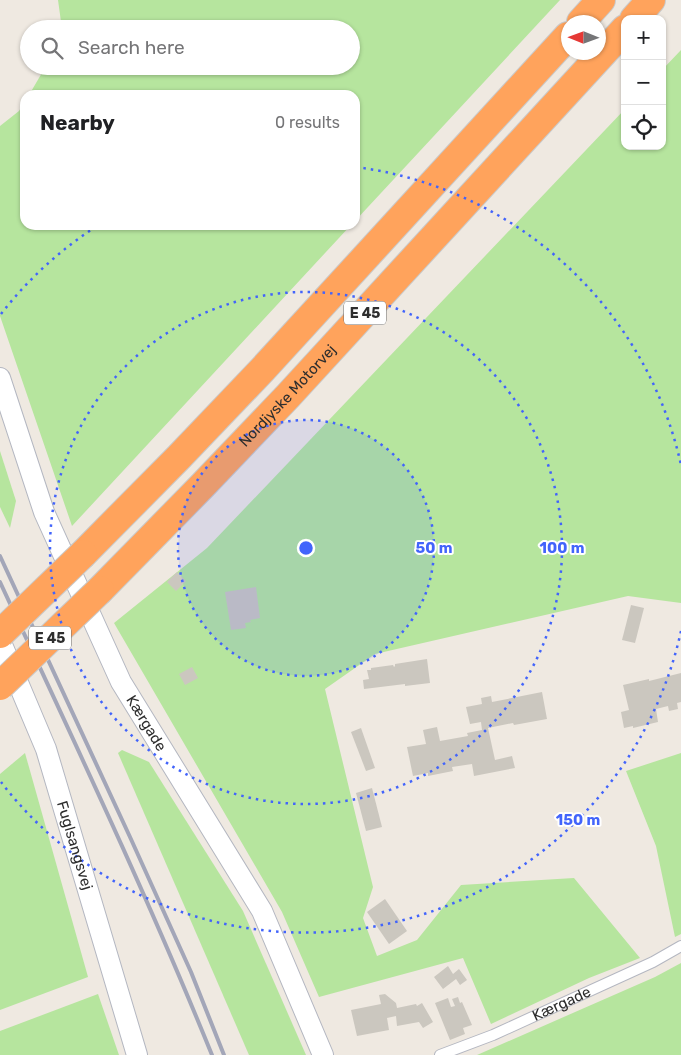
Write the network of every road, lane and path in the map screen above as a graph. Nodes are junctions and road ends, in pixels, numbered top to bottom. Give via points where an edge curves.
1 (601, 0) edge
2 (651, 0) edge
3 (587, 15) edge
4 (638, 15) edge
5 (621, 33) edge
6 (561, 44) edge
7 (0, 378) edge
8 (0, 634) edge
9 (0, 640) edge
10 (0, 686) edge
11 (681, 946) edge
12 (137, 1055) edge
13 (322, 1055) edge
14 (440, 1055) edge

1 - 3 highway
2 - 4 highway
5 - 10 highway, Nordjyske Motorvej / E 45, bridge via 288,396 100,590
6 - 8 highway, E 45, bridge via 263,369 84,554
7 - 13 street, Kærgade via 44,512 121,682 262,912
9 - 12 street, Fuglsangsvej via 46,749
11 - 14 lane, Kærgade via 529,1019

